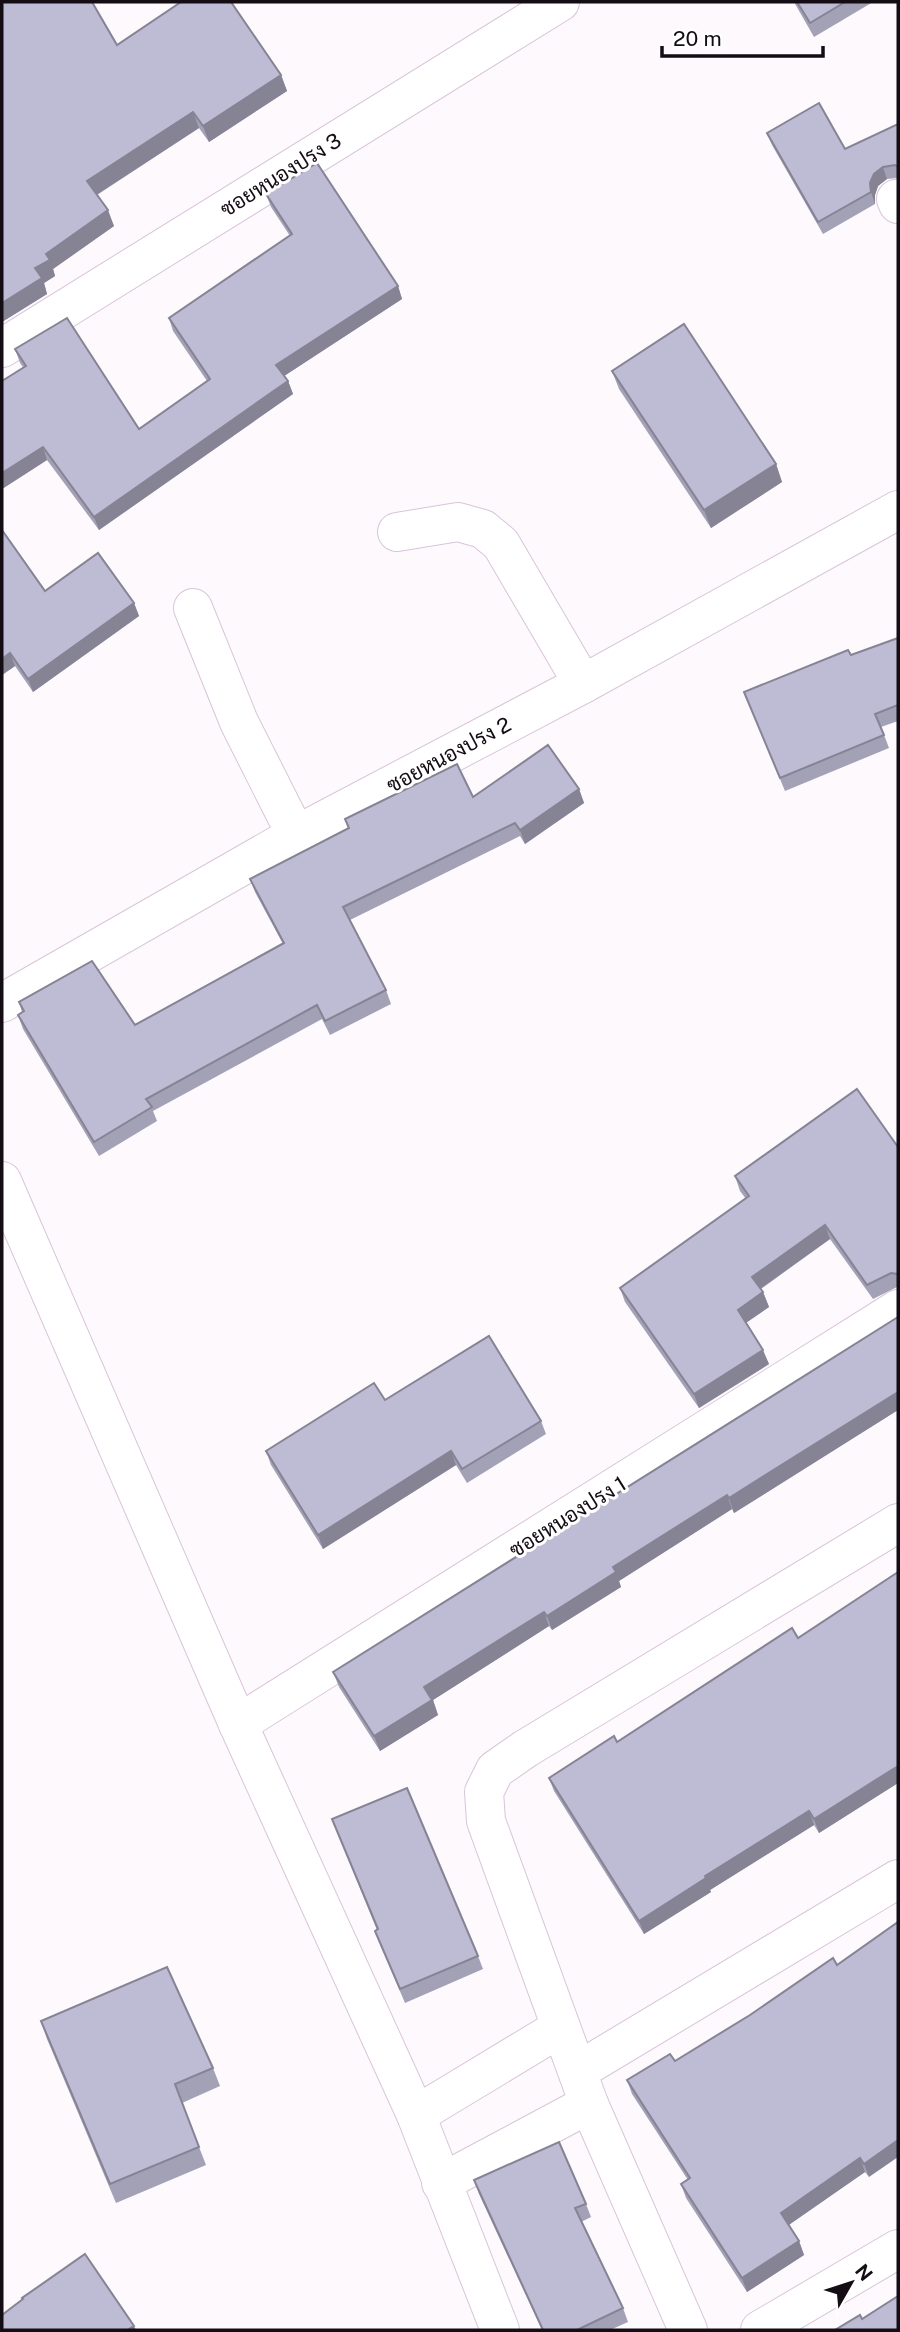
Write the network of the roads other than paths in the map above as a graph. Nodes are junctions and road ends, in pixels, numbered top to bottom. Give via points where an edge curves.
1 (560, 2) edge
2 (2, 348) edge
3 (898, 510) edge
4 (397, 532) dead end
5 (194, 608) dead end
6 (583, 684) junction
7 (296, 835) junction
8 (2, 1003) edge
9 (2, 1181) edge
10 (898, 1310) edge
11 (898, 1523) edge
12 (238, 1724) junction
13 (898, 1879) edge
14 (560, 2028) junction
15 (583, 2087) junction
16 (416, 2115) junction
17 (441, 2183) junction
18 (898, 2249) edge
19 (500, 2330) edge
20 (688, 2330) edge
21 (760, 2330) edge

1 - 2 street, ซอยหนองปรง 3
3 - 6 street, ซอยหนองปรง 2
4 - 6 street via 458,522 483,529 501,544
5 - 7 street via 239,722
6 - 7 street, ซอยหนองปรง 2
7 - 8 street, ซอยหนองปรง 2
9 - 12 street
10 - 12 street, ซอยหนองปรง 1
11 - 14 street via 495,1770 484,1792 486,1821
12 - 16 street
13 - 15 street
14 - 15 street
14 - 16 street
15 - 17 street
15 - 20 street
16 - 17 street
17 - 19 street
18 - 21 street

